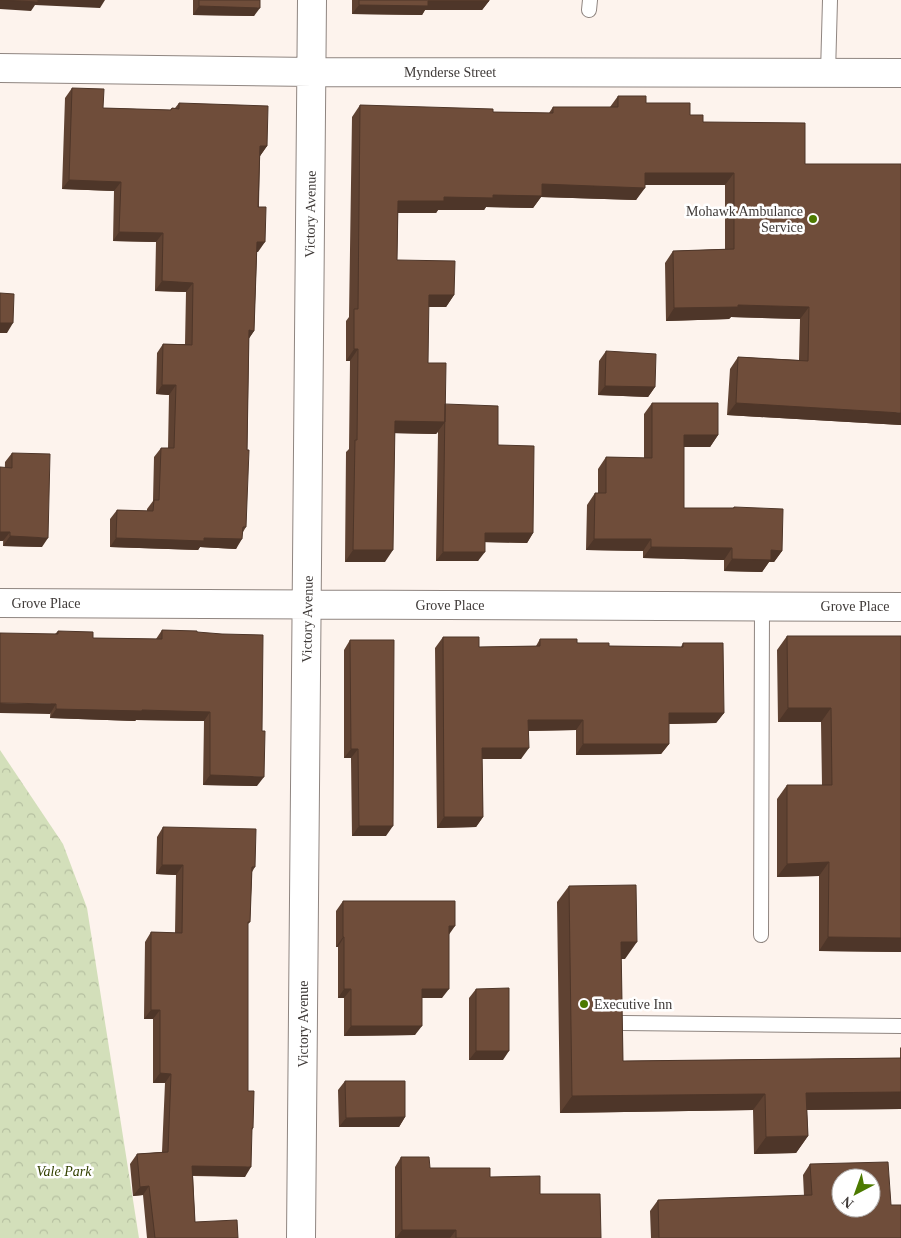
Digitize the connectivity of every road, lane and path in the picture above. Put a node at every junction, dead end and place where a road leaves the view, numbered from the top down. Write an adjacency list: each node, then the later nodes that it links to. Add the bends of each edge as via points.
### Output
1 (312, 0): 4 (street, Victory Avenue)
2 (830, 0): 5 (lane)
3 (0, 68): 4 (street, Mynderse Street)
4 (312, 72): 5 (street, Mynderse Street); 8 (street, Victory Avenue)
5 (828, 72): 6 (street, Mynderse Street)
6 (901, 72)
7 (0, 603): 8 (street, Grove Place)
8 (307, 605): 9 (street, Grove Place); 14 (street, Victory Avenue)
9 (762, 606): 10 (street, Grove Place); 11 (lane)
10 (901, 606)
11 (761, 935)
12 (622, 1023): 13 (lane)
13 (901, 1026)
14 (301, 1238)

